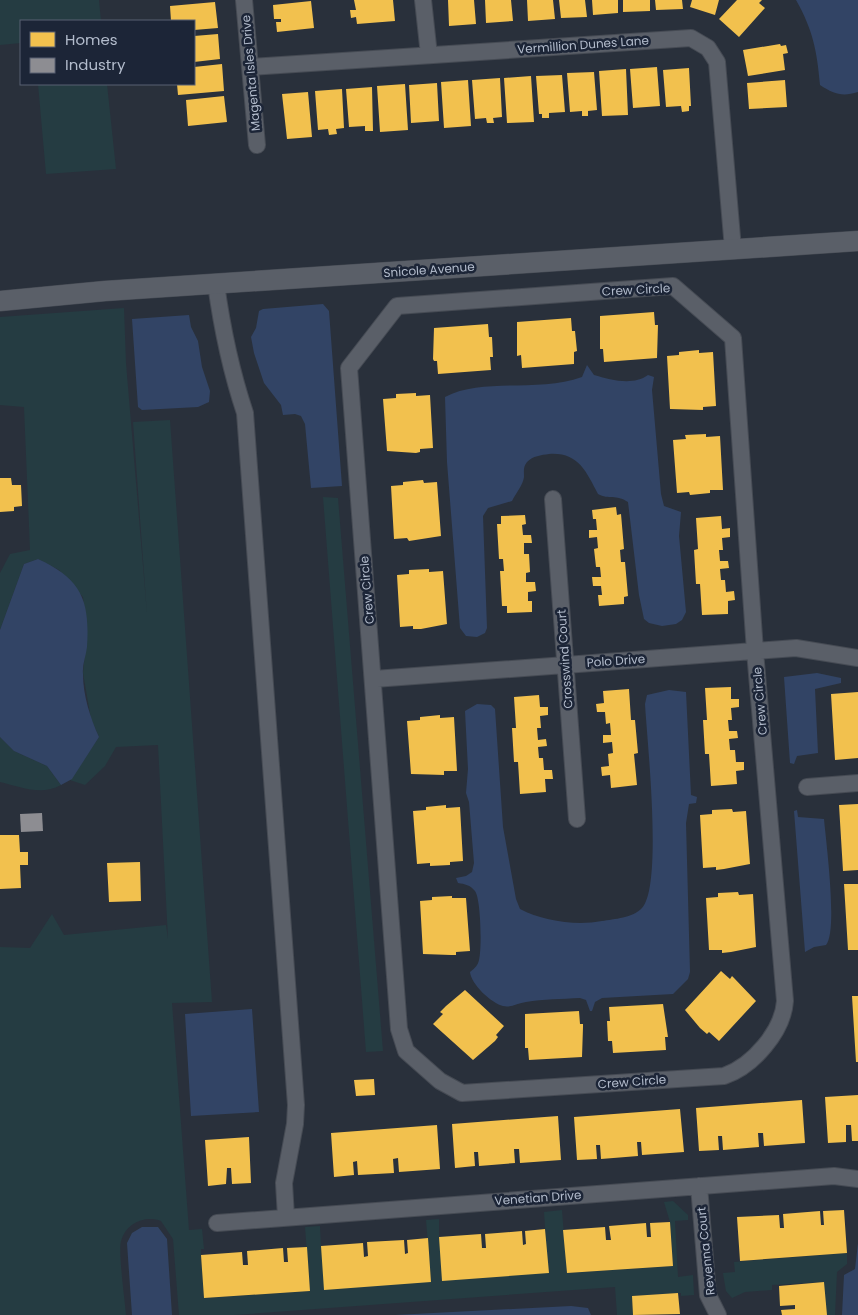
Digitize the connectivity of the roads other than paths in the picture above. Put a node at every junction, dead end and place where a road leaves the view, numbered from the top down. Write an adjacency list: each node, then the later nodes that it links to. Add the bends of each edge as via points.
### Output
1 (244, 0): 4 (street, Magenta Isles Drive)
2 (423, 0): 3 (street)
3 (429, 55): 4 (street, Vermillion Dunes Lane); 7 (street, Vermillion Dunes Lane, via 691,38 708,48 717,62)
4 (251, 67): 5 (street, Magenta Isles Drive)
5 (258, 146)
6 (858, 241): 7 (street, Snicole Avenue)
7 (733, 249): 8 (street, Snicole Avenue)
8 (216, 284): 9 (street, Snicole Avenue); 20 (street, via 221,323 245,414 296,1105 284,1183)
9 (0, 301)
10 (553, 499): 13 (street, Crosswind Court)
11 (756, 651): 12 (street, Polo Drive, via 796,648); 13 (street, Polo Drive); 14 (street, Crew Circle, via 733,338 673,286 397,306 349,368); 14 (street, Crew Circle, via 785,991 784,1012 777,1028 758,1051 734,1073 714,1077 462,1093 440,1081 406,1051 399,1029)
12 (858, 658)
13 (566, 665): 14 (street, Polo Drive); 17 (street, Crosswind Court)
14 (374, 680)
15 (858, 784): 16 (street)
16 (808, 787)
17 (577, 820)
18 (858, 1179): 19 (street, Venetian Drive, via 834,1176)
19 (699, 1186): 20 (street, Venetian Drive); 22 (street, Revenna Court, via 708,1294)
20 (286, 1218): 21 (street, Venetian Drive)
21 (217, 1223)
22 (718, 1315)

